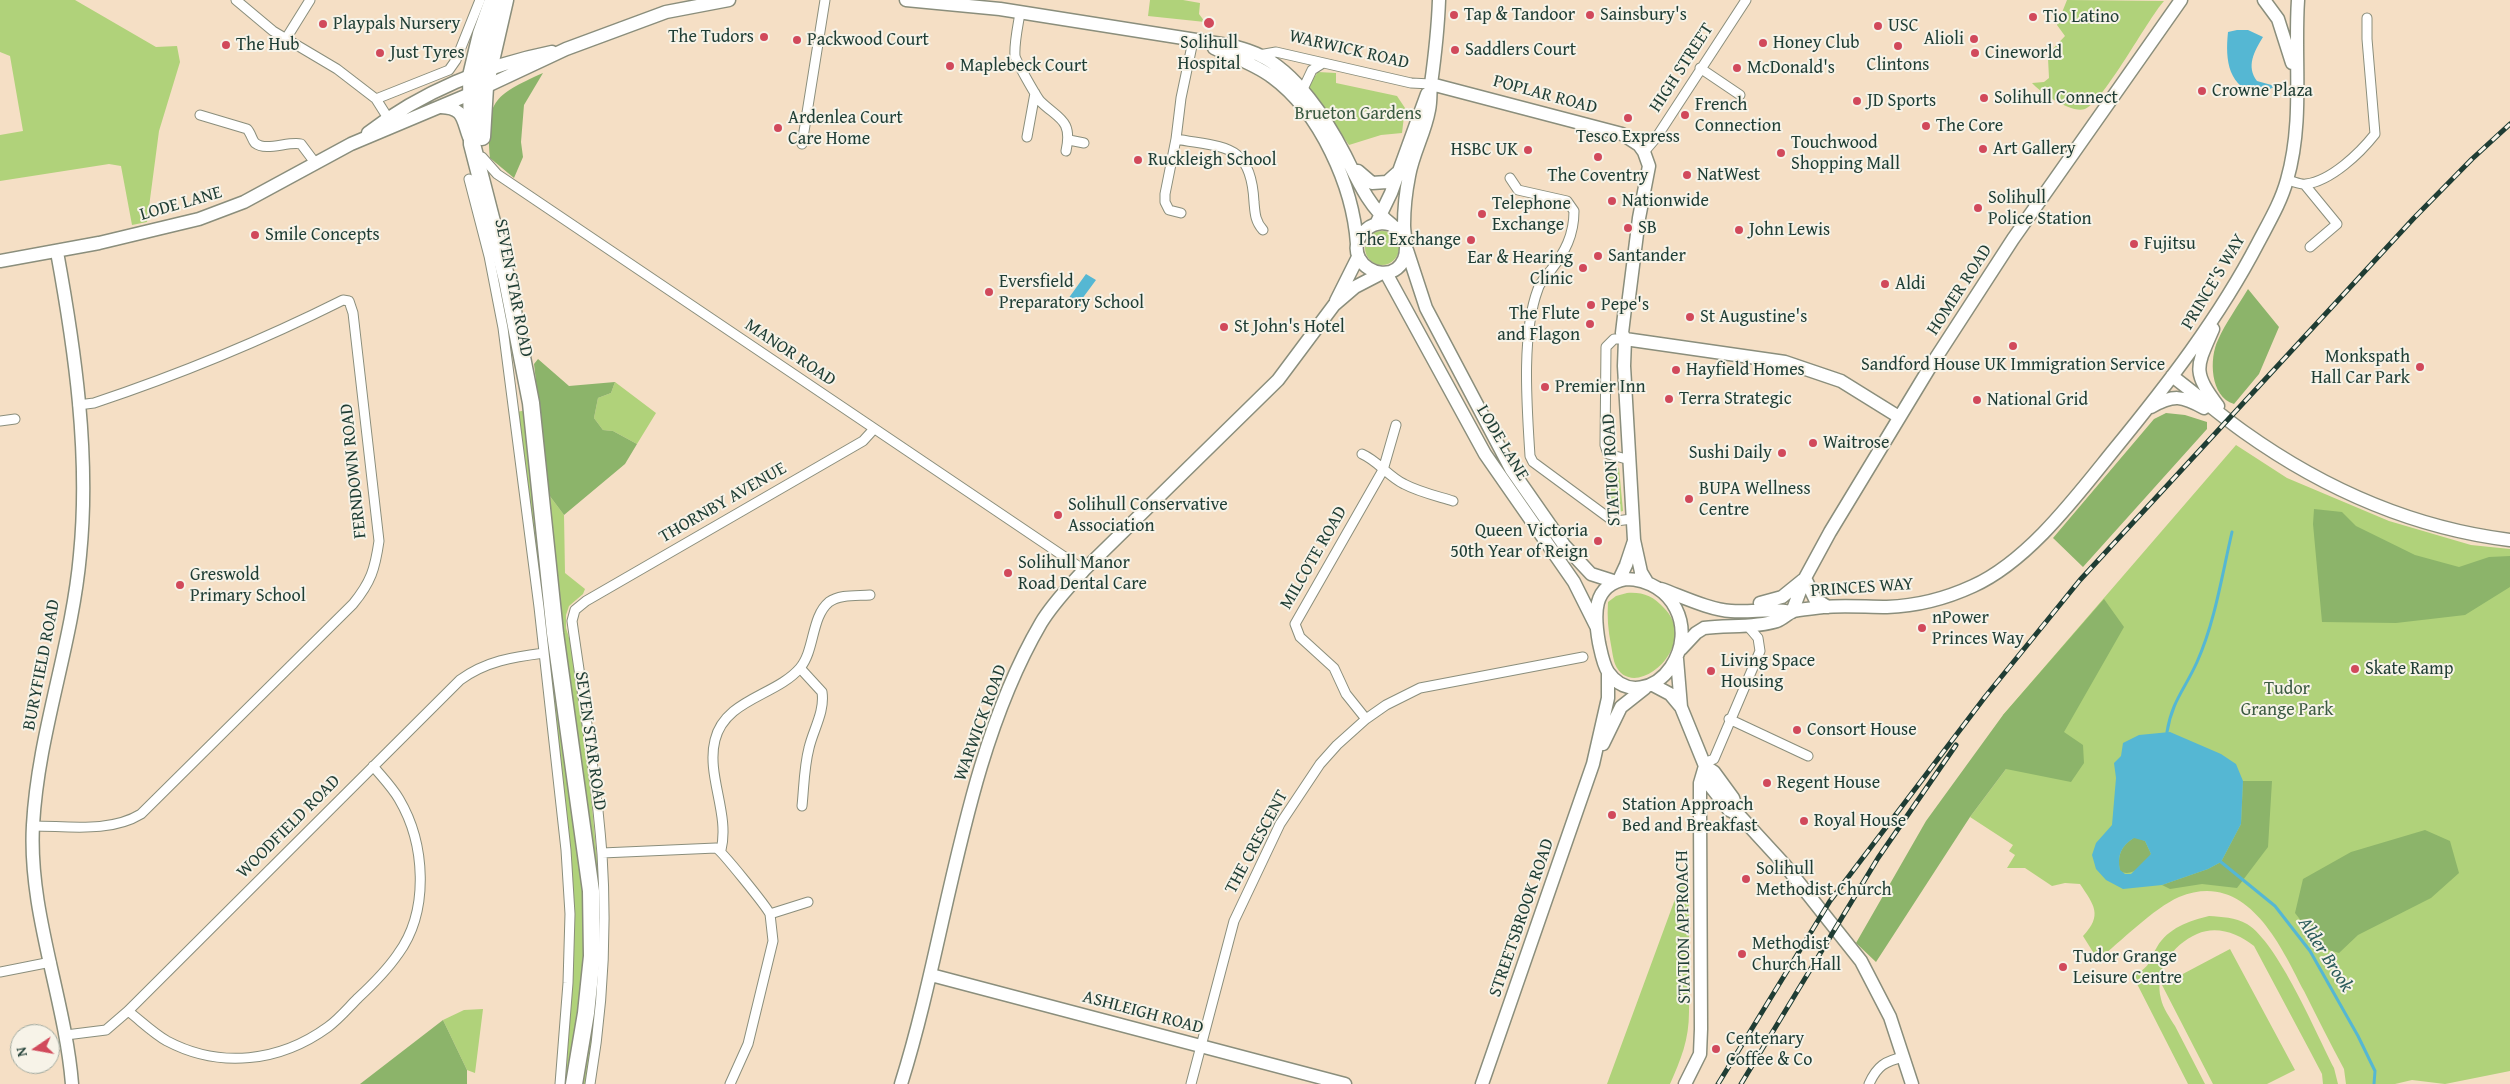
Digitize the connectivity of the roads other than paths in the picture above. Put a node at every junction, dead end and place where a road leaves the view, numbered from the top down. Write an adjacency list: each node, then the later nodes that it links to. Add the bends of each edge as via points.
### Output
1 (236, 0): 18 (street, via 273,31)
2 (310, 0): 18 (street)
3 (480, 0): 35 (street, via 450,70)
4 (493, 0): 27 (highway, SEVEN STAR ROAD)
5 (506, 0): 19 (highway, SEVEN STAR ROAD)
6 (730, 0): 15 (main road, LODE LANE)
7 (824, 0): 45 (street)
8 (906, 0): 16 (main road)
9 (1439, 0): 29 (main road, WARWICK ROAD)
10 (1746, 0): 25 (street, HIGH STREET)
11 (2190, 0): 14 (main road, HOMER ROAD)
12 (2264, 0): 28 (main road, PRINCE'S WAY, via 2278,19)
13 (2298, 0): 28 (main road, PRINCE'S WAY, via 2295,38)
14 (2177, 2): 72 (main road, HOMER ROAD, via 2013,239)
15 (685, 3): 21 (main road, LODE LANE)
16 (1020, 13): 20 (main road); 32 (street, via 1015,56)
17 (2367, 18): 54 (street, via 2375,134 2358,155 2324,178)
18 (287, 37): 35 (street)
19 (495, 41): 23 (main road, via 504,57); 26 (highway, SEVEN STAR ROAD)
20 (1197, 41): 22 (main road, via 1234,46); 40 (street, via 1181,98); 61 (main road, via 1260,70 1297,99 1321,136 1347,191)
21 (566, 49): 23 (main road, LODE LANE); 30 (main road, LODE LANE)
22 (1259, 55): 24 (street, WARWICK ROAD, via 1276,52); 31 (main road, via 1280,68)
23 (514, 61): 26 (main road, LODE LANE)
24 (1323, 63): 29 (street, WARWICK ROAD, via 1411,83); 31 (street, via 1312,70)
25 (1700, 68): 34 (street); 47 (street, HIGH STREET)
26 (488, 69): 27 (main road, LODE LANE); 30 (highway, SEVEN STAR ROAD)
27 (471, 76): 33 (highway, SEVEN STAR ROAD); 38 (main road, LODE LANE)
28 (2297, 80): 53 (main road, PRINCE'S WAY, via 2296,137)
29 (1431, 84): 47 (main road, POPLAR ROAD, via 1622,134); 50 (main road, WARWICK ROAD); 58 (main road, WARWICK ROAD, via 1429,110 1409,176 1404,226)
30 (485, 87): 33 (main road, LODE LANE); 51 (highway, SEVEN STAR ROAD)
31 (1303, 89): 48 (main road)
32 (1035, 93): 39 (street); 41 (street, via 1063,120)
33 (470, 94): 36 (main road, LODE LANE); 44 (highway, SEVEN STAR ROAD)
34 (1740, 95)
35 (376, 99): 38 (street)
36 (441, 107): 42 (main road, LODE LANE); 44 (main road, via 454,107 459,111)
37 (200, 114): 49 (street, via 247,129 254,142 263,147 292,142 301,144)
38 (388, 118): 42 (main road, LODE LANE)
39 (1027, 137)
40 (1176, 139): 55 (street, via 1164,198 1169,210); 57 (street, via 1224,148 1238,154 1253,178 1256,223)
41 (1069, 140): 43 (street); 46 (street)
42 (358, 141): 49 (main road, LODE LANE)
43 (1084, 143)
44 (472, 144): 51 (highway, SEVEN STAR ROAD)
45 (802, 144)
46 (1066, 152)
47 (1644, 152): 66 (main road, STATION ROAD, via 1648,172 1628,305 1631,313 1629,333)
48 (1348, 161): 50 (main road, via 1372,182 1386,182); 56 (main road)
49 (316, 164): 60 (main road, LODE LANE, via 244,202 199,220)
50 (1399, 171): 56 (main road, WARWICK ROAD)
51 (483, 177): 68 (highway, SEVEN STAR ROAD); 70 (street, SEVEN STAR ROAD, via 489,256); 77 (street, MANOR ROAD)
52 (1510, 178): 82 (street, via 1518,190 1567,201 1574,211 1571,237 1538,287 1531,310 1527,409 1530,456 1533,462 1609,518 1616,521)
53 (2287, 180): 54 (street); 64 (main road, PRINCE'S WAY, via 2278,204)
54 (2305, 184): 59 (street, via 2337,224)
55 (1181, 213)
56 (1378, 220): 58 (main road, via 1398,229); 61 (main road, via 1362,233)
57 (1263, 230)
58 (1407, 247): 63 (main road, via 1402,263); 88 (main road, LODE LANE, via 1426,308 1511,469 1564,545 1591,574)
59 (2310, 247)
60 (57, 252): 62 (main road, LODE LANE); 69 (main road, BURYFIELD ROAD)
61 (1357, 252): 63 (main road, via 1370,270); 65 (main road, WARWICK ROAD)
62 (0, 261)
63 (1384, 273): 65 (main road, WARWICK ROAD, via 1355,286); 96 (main road, LODE LANE, via 1485,454 1574,582)
64 (2223, 304): 67 (main road, PRINCE'S WAY); 74 (main road, via 2199,368 2201,384)
65 (1334, 305): 86 (main road, WARWICK ROAD, via 1278,380)
66 (1625, 339): 72 (main road, via 1785,362 1842,381); 79 (main road, STATION ROAD); 79 (street, via 1614,339 1606,347 1605,446 1608,454)
67 (2172, 376): 71 (main road, PRINCE'S WAY); 74 (main road)
68 (531, 403): 70 (street); 125 (highway, SEVEN STAR ROAD, via 555,634 592,912 592,956)
69 (78, 405): 111 (main road, BURYFIELD ROAD, via 82,478 80,555 61,670 39,767); 111 (street, FERNDOWN ROAD, via 94,403 192,369 343,300 349,301 379,540 376,566 368,586 353,604 141,814 126,823 112,825)
70 (514, 406): 97 (street, SEVEN STAR ROAD)
71 (2147, 409): 74 (main road, via 2165,399 2181,398); 85 (main road, PRINCE'S WAY, via 2095,474)
72 (1899, 417): 87 (main road, HOMER ROAD)
73 (15, 419): 75 (street)
74 (2229, 420): 84 (main road, via 2296,465 2364,501 2452,531)
75 (0, 421)
76 (1396, 425): 80 (street, MILCOTE ROAD)
77 (873, 430): 86 (street, MANOR ROAD); 91 (street, THORNBY AVENUE, via 863,441)
78 (1362, 454): 80 (street, via 1375,460)
79 (1630, 460): 82 (main road, STATION ROAD)
80 (1383, 470): 81 (street, via 1404,484); 104 (street, MILCOTE ROAD, via 1295,624 1300,637 1334,668 1346,694)
81 (1453, 501)
82 (1632, 519): 83 (main road, STATION ROAD)
83 (1634, 540): 88 (main road, STATION ROAD, via 1626,565); 89 (main road, STATION ROAD, via 1641,572)
84 (2510, 540)
85 (2014, 559): 93 (main road, PRINCES WAY, via 1974,586 1937,599 1890,607)
86 (1084, 570): 118 (main road, WARWICK ROAD, via 1042,623 1003,704 972,802)
87 (1805, 578): 92 (main road, via 1791,592 1767,602); 93 (main road, via 1815,599); 94 (main road, HOMER ROAD)
88 (1616, 581): 89 (main road, via 1636,579); 96 (main road, via 1599,597)
89 (1652, 585): 92 (main road, PRINCES WAY); 98 (main road, via 1678,614 1683,626)
90 (870, 595): 100 (street, via 830,601)
91 (586, 601): 113 (street, SEVEN STAR ROAD, via 575,610 572,622)
92 (1702, 602): 94 (main road, PRINCES WAY, via 1728,611 1756,612 1775,608)
93 (1828, 607): 94 (main road, PRINCES WAY)
94 (1792, 612): 95 (main road, PRINCES WAY, via 1778,620)
95 (1747, 625): 98 (main road, PRINCES WAY, via 1704,628); 105 (street, via 1758,638 1760,651)
96 (1596, 626): 101 (main road)
97 (544, 653): 109 (street, WOODFIELD ROAD, via 512,657 473,670); 124 (street, SEVEN STAR ROAD, via 570,914)
98 (1679, 654): 102 (main road, via 1667,673); 103 (main road)
99 (1583, 658): 104 (street, THE CRESCENT, via 1437,683 1408,693)
100 (800, 668): 110 (street, via 822,692 823,698 808,750); 112 (street, via 732,712 718,729 713,751 722,828)
101 (1608, 672): 102 (main road, via 1626,686); 107 (main road, STREETSBROOK ROAD, via 1608,698)
102 (1650, 686): 103 (main road, via 1670,694); 107 (main road, STREETSBROOK ROAD, via 1621,707)
103 (1682, 707): 108 (main road)
104 (1366, 719): 121 (street, THE CRESCENT, via 1320,764 1280,824 1261,861 1234,921)
105 (1729, 719): 106 (street); 108 (street, via 1714,759)
106 (1808, 756)
107 (1593, 764): 131 (main road, STREETSBROOK ROAD)
108 (1704, 765): 122 (main road, via 1708,784 1729,810 1739,815 1784,864 1854,950 1890,1017); 132 (main road, STATION APPROACH, via 1700,783 1700,1054)
109 (373, 766): 119 (street, WOODFIELD ROAD); 119 (street, via 391,788 408,818 418,849 418,904 399,953 330,1026 274,1055 224,1057 179,1047)
110 (802, 806)
111 (33, 826): 116 (main road, BURYFIELD ROAD, via 37,889)
112 (721, 850): 113 (street, via 711,847); 115 (street)
113 (602, 853): 126 (street, SEVEN STAR ROAD, via 603,972)
114 (808, 902): 115 (street)
115 (770, 914): 127 (street, via 773,941 748,1044)
116 (51, 962): 117 (street); 120 (main road, BURYFIELD ROAD)
117 (0, 972)
118 (932, 975): 121 (main road, ASHLEIGH ROAD); 128 (main road, WARWICK ROAD)
119 (128, 1011): 120 (street, WOODFIELD ROAD, via 106,1030)
120 (66, 1036): 123 (main road, BURYFIELD ROAD)
121 (1203, 1047): 129 (street, THE CRESCENT); 130 (main road, ASHLEIGH ROAD)
122 (1904, 1056): 133 (street, via 1878,1067); 134 (main road)
123 (72, 1084)
124 (560, 1084)
125 (574, 1084)
126 (590, 1084)
127 (730, 1084)
128 (901, 1084)
129 (1191, 1084)
130 (1345, 1084)
131 (1482, 1084)
132 (1685, 1084)
133 (1869, 1084)
134 (1912, 1084)

